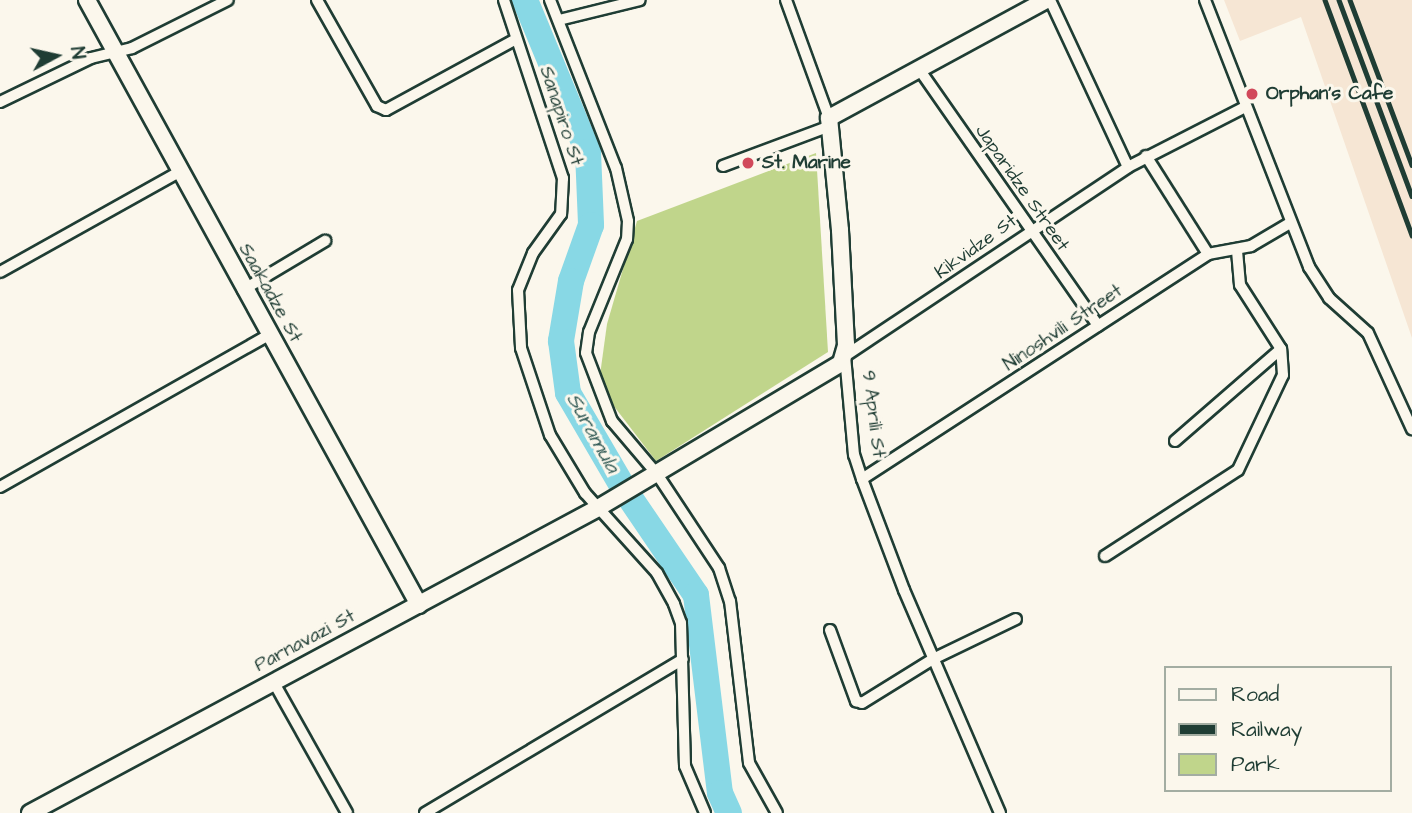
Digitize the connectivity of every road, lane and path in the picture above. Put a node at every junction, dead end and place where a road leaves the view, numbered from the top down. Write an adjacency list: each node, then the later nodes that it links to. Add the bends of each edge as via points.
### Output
1 (87, 0): 12 (street, Saakadze St)
2 (228, 0): 12 (street)
3 (317, 0): 11 (street, via 377,106 386,110)
4 (504, 0): 11 (street, Sanapiro St)
5 (550, 0): 10 (street)
6 (640, 0): 10 (street)
7 (786, 0): 16 (street, 9 Aprili St)
8 (1048, 0): 13 (street); 19 (street)
9 (1205, 0): 15 (street)
10 (559, 20): 34 (street, via 616,168 628,222 627,239 589,332 586,353 612,421)
11 (516, 39): 37 (street, Sanapiro St, via 563,178 561,214 533,253 519,290 521,348 551,435)
12 (114, 53): 14 (street, via 91,58); 20 (street, Saakadze St)
13 (919, 69): 16 (street); 22 (street, Japaridze Street)
14 (0, 102)
15 (1245, 107): 17 (street, Kikvidze St); 21 (street)
16 (829, 122): 18 (street); 31 (street, 9 Aprili St)
17 (1146, 156): 19 (street, Kikvidze St); 25 (street)
18 (723, 166)
19 (1128, 167): 22 (street, Kikvidze St)
20 (179, 172): 26 (street); 27 (street, Saakadze St)
21 (1290, 223): 24 (street, Ninoshvili Street); 32 (street, via 1317,284 1368,333)
22 (1030, 229): 28 (street, Japaridze Street); 31 (street, Kikvidze St)
23 (325, 241): 27 (street)
24 (1237, 251): 25 (street, Ninoshvili Street); 30 (street, via 1240,285)
25 (1208, 254): 28 (street, Ninoshvili Street)
26 (0, 272)
27 (243, 290): 29 (street, Saakadze St)
28 (1098, 326): 35 (street, Ninoshvili Street)
29 (269, 335): 36 (street); 39 (street, Saakadze St)
30 (1281, 349): 33 (street); 38 (street, via 1283,375 1238,470)
31 (845, 356): 34 (street, via 821,377); 35 (street, 9 Aprili St, via 855,455)
32 (1412, 429)
33 (1175, 441)
34 (651, 478): 37 (street, Parnavazi St); 49 (street, via 719,568 730,601 749,762)
35 (862, 479): 43 (street, 9 Aprili St)
36 (0, 487)
37 (599, 507): 39 (street, Parnavazi St); 42 (street, Sanapiro St, via 667,589 681,623)
38 (1105, 556)
39 (419, 605): 44 (street, Parnavazi St)
40 (1016, 619): 43 (street)
41 (830, 630): 43 (street, via 856,701 866,702)
42 (683, 659): 47 (street); 48 (street, Sanapiro St, via 685,766)
43 (933, 659): 50 (street, 9 Aprili St)
44 (273, 681): 45 (street, Parnavazi St); 46 (street)
45 (30, 813)
46 (347, 813)
47 (425, 813)
48 (705, 813)
49 (777, 813)
50 (1000, 813)

